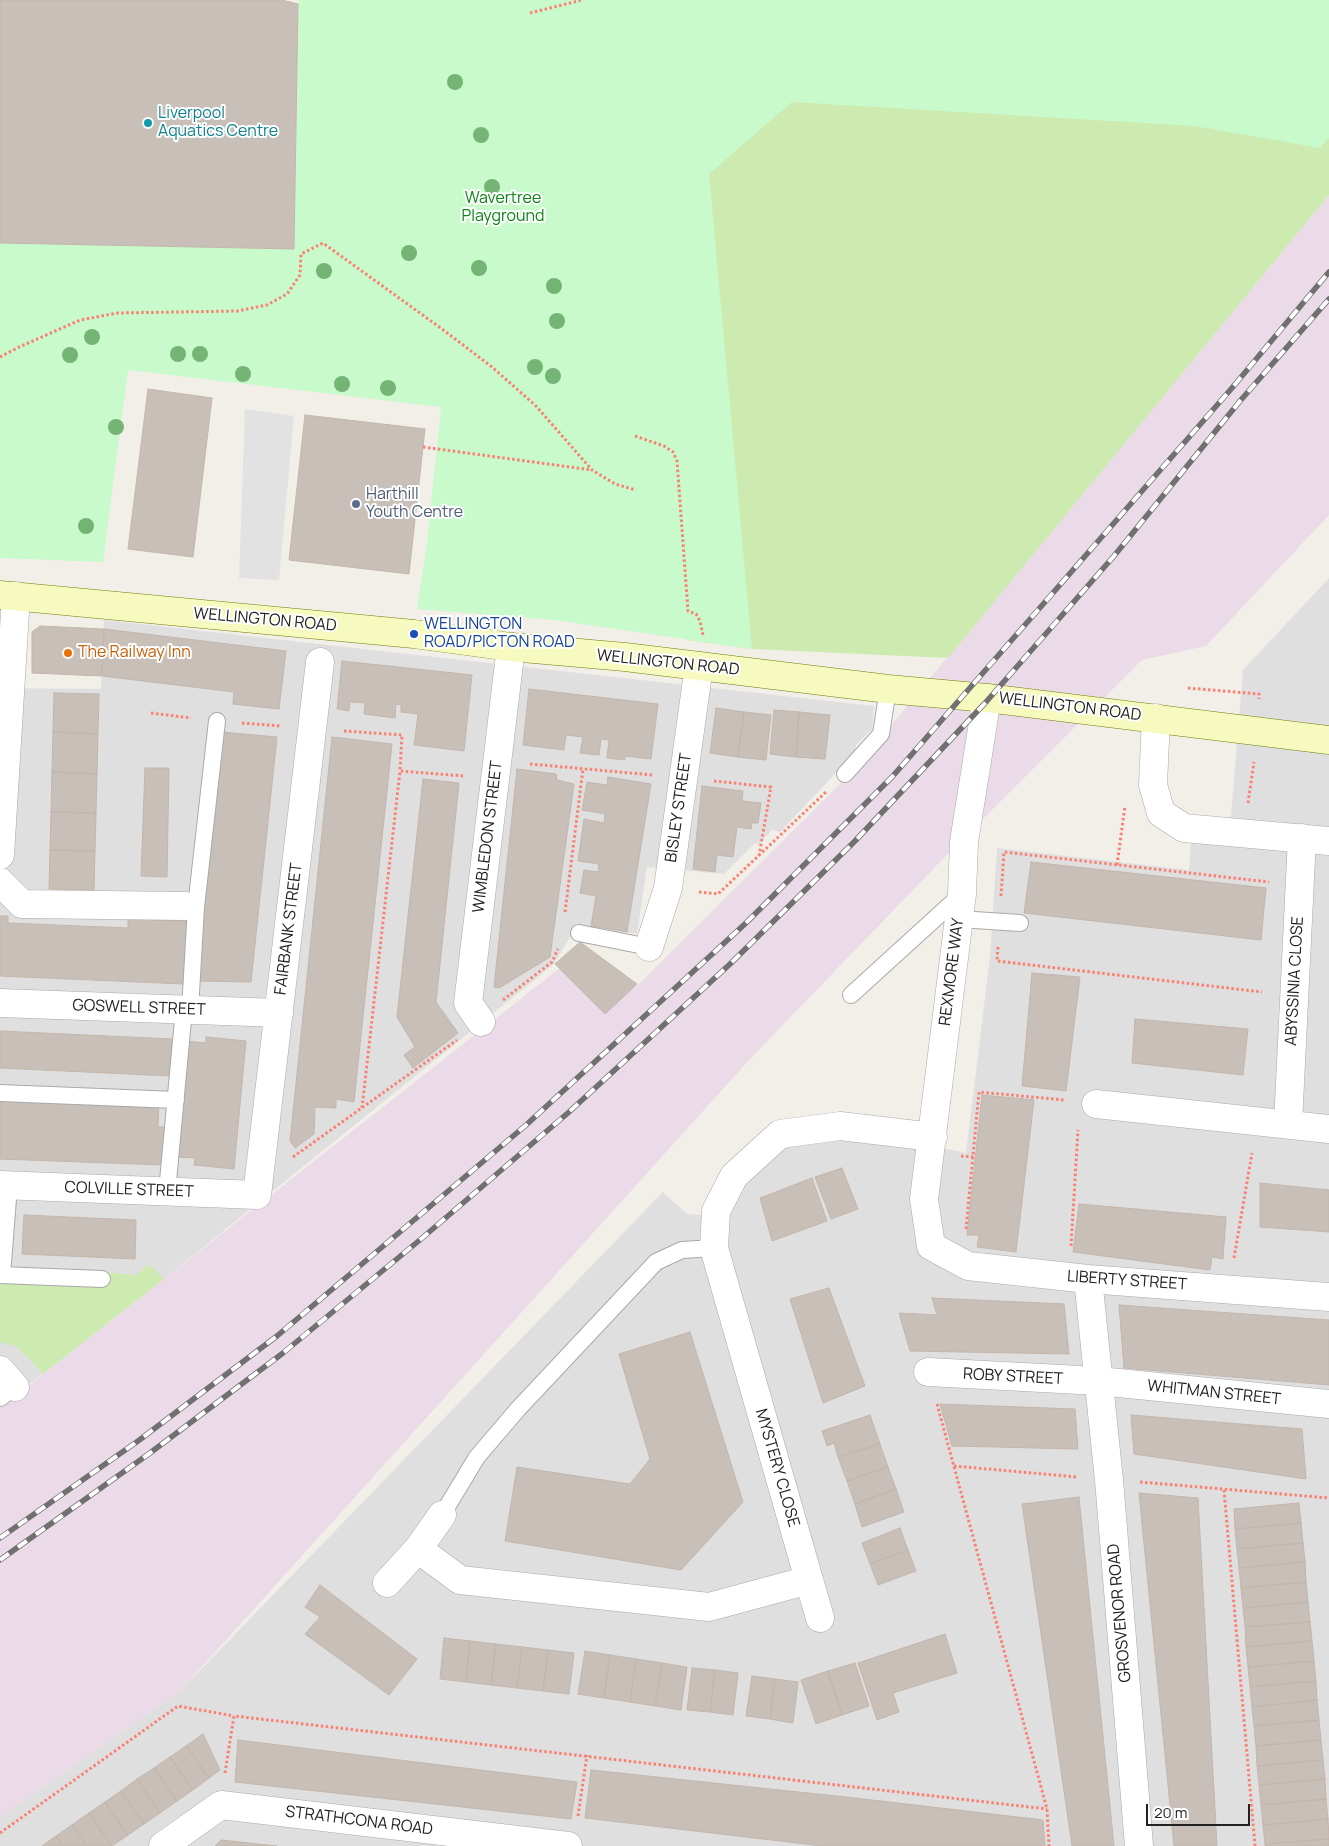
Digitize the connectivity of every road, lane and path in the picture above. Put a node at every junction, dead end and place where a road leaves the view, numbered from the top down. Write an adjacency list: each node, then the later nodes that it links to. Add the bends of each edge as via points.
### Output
1 (582, 0): 2 (path)
2 (530, 13)
3 (0, 357): 6 (path, via 80,320 118,313 237,311 267,305 287,294 300,275 301,254 323,243 492,367 536,406)
4 (635, 436): 10 (path, via 664,446 678,460 688,611 696,614 700,621)
5 (423, 447): 6 (path)
6 (592, 470): 7 (path, via 614,484)
7 (636, 490)
8 (8, 596): 9 (main road, WELLINGTON ROAD, via 414,634); 28 (street)
9 (510, 648): 10 (main road, WELLINGTON ROAD, via 625,657); 21 (street, WIMBLEDON STREET)
10 (701, 654): 13 (main road, WELLINGTON ROAD); 24 (street, BISLEY STREET)
11 (320, 662): 17 (street, FAIRBANK STREET)
12 (1180, 687): 18 (path, via 1259,694)
13 (888, 689): 14 (main road, WELLINGTON ROAD); 23 (lane, via 880,734)
14 (987, 698): 15 (main road, WELLINGTON ROAD); 34 (street, REXMORE WAY, via 964,842)
15 (1156, 718): 18 (main road, WELLINGTON ROAD); 25 (street, WELLINGTON ROAD, via 1153,785 1161,814 1184,828)
16 (217, 721): 33 (lane)
17 (312, 728): 22 (path, via 402,735); 43 (street, FAIRBANK STREET)
18 (1259, 732): 19 (main road, WELLINGTON ROAD); 25 (path)
19 (1329, 740)
20 (583, 769): 21 (path); 24 (path); 37 (path, via 565,912)
21 (496, 770): 22 (path); 44 (street, WIMBLEDON STREET, via 468,1003)
22 (400, 771): 47 (path)
23 (845, 774): 29 (path)
24 (683, 778): 29 (path, via 771,788); 32 (street, BISLEY STREET)
25 (1243, 833): 26 (street, WELLINGTON ROAD)
26 (1302, 838): 27 (street, WELLINGTON ROAD); 31 (street, ABYSSINIA CLOSE)
27 (1329, 841)
28 (0, 855)
29 (759, 856): 32 (path, via 718,894)
30 (0, 882): 33 (street, via 22,904)
31 (1300, 884): 35 (path, via 1004,852); 40 (street, ABYSSINIA CLOSE)
32 (668, 888): 38 (street, BISLEY STREET)
33 (191, 906): 42 (lane)
34 (960, 906): 35 (lane); 39 (lane); 51 (street, REXMORE WAY)
35 (1000, 921): 36 (lane); 40 (path, via 997,961)
36 (1020, 923)
37 (573, 932): 38 (lane); 44 (path, via 552,962 505,998)
38 (649, 948)
39 (851, 995)
40 (1294, 996): 49 (street, ABYSSINIA CLOSE)
41 (0, 1002): 42 (street, GOSWELL STREET)
42 (187, 1010): 43 (street, GOSWELL STREET); 46 (lane)
43 (279, 1013): 54 (street, FAIRBANK STREET)
44 (481, 1022): 47 (path)
45 (0, 1093): 46 (lane)
46 (176, 1100): 55 (lane)
47 (362, 1108): 54 (path)
48 (1082, 1109): 49 (street); 58 (path, via 979,1092); 60 (path)
49 (1288, 1124): 50 (street)
50 (1329, 1130)
51 (933, 1137): 56 (street, REXMORE WAY, via 924,1199); 57 (street, MYSTERY CLOSE, via 840,1126 780,1134 734,1176 716,1211)
52 (1253, 1151): 62 (path)
53 (4, 1186): 55 (street, COLVILLE STREET); 59 (lane)
54 (258, 1188): 55 (street, COLVILLE STREET)
55 (167, 1192)
56 (931, 1246): 58 (street, LIBERTY STREET)
57 (714, 1248): 68 (lane, via 682,1250 656,1262 477,1457); 70 (street, MYSTERY CLOSE)
58 (962, 1263): 60 (street, LIBERTY STREET)
59 (1, 1275): 61 (lane)
60 (1078, 1278): 62 (street, LIBERTY STREET); 65 (street, GROSVENOR ROAD)
61 (102, 1279)
62 (1229, 1288): 63 (street, LIBERTY STREET)
63 (1329, 1297)
64 (928, 1372): 65 (street, ROBY STREET); 76 (path)
65 (1099, 1381): 66 (street, WHITMAN STREET); 83 (street, GROSVENOR ROAD)
66 (1329, 1409)
67 (1224, 1490): 84 (path)
68 (442, 1515): 69 (street)
69 (418, 1549): 70 (street, via 460,1580 708,1607); 71 (street)
70 (809, 1580): 72 (street, MYSTERY CLOSE)
71 (387, 1583)
72 (820, 1618)
73 (234, 1716): 74 (path); 75 (path); 78 (path, via 178,1706)
74 (587, 1755): 76 (path); 77 (path)
75 (221, 1805): 79 (street, STRATHCONA ROAD); 80 (street)
76 (1047, 1810): 82 (path)
77 (578, 1819)
78 (0, 1833)
79 (511, 1843): 81 (street, STRATHCONA ROAD)
80 (163, 1846)
81 (568, 1846)
82 (1050, 1846)
83 (1139, 1846)
84 (1254, 1846)

